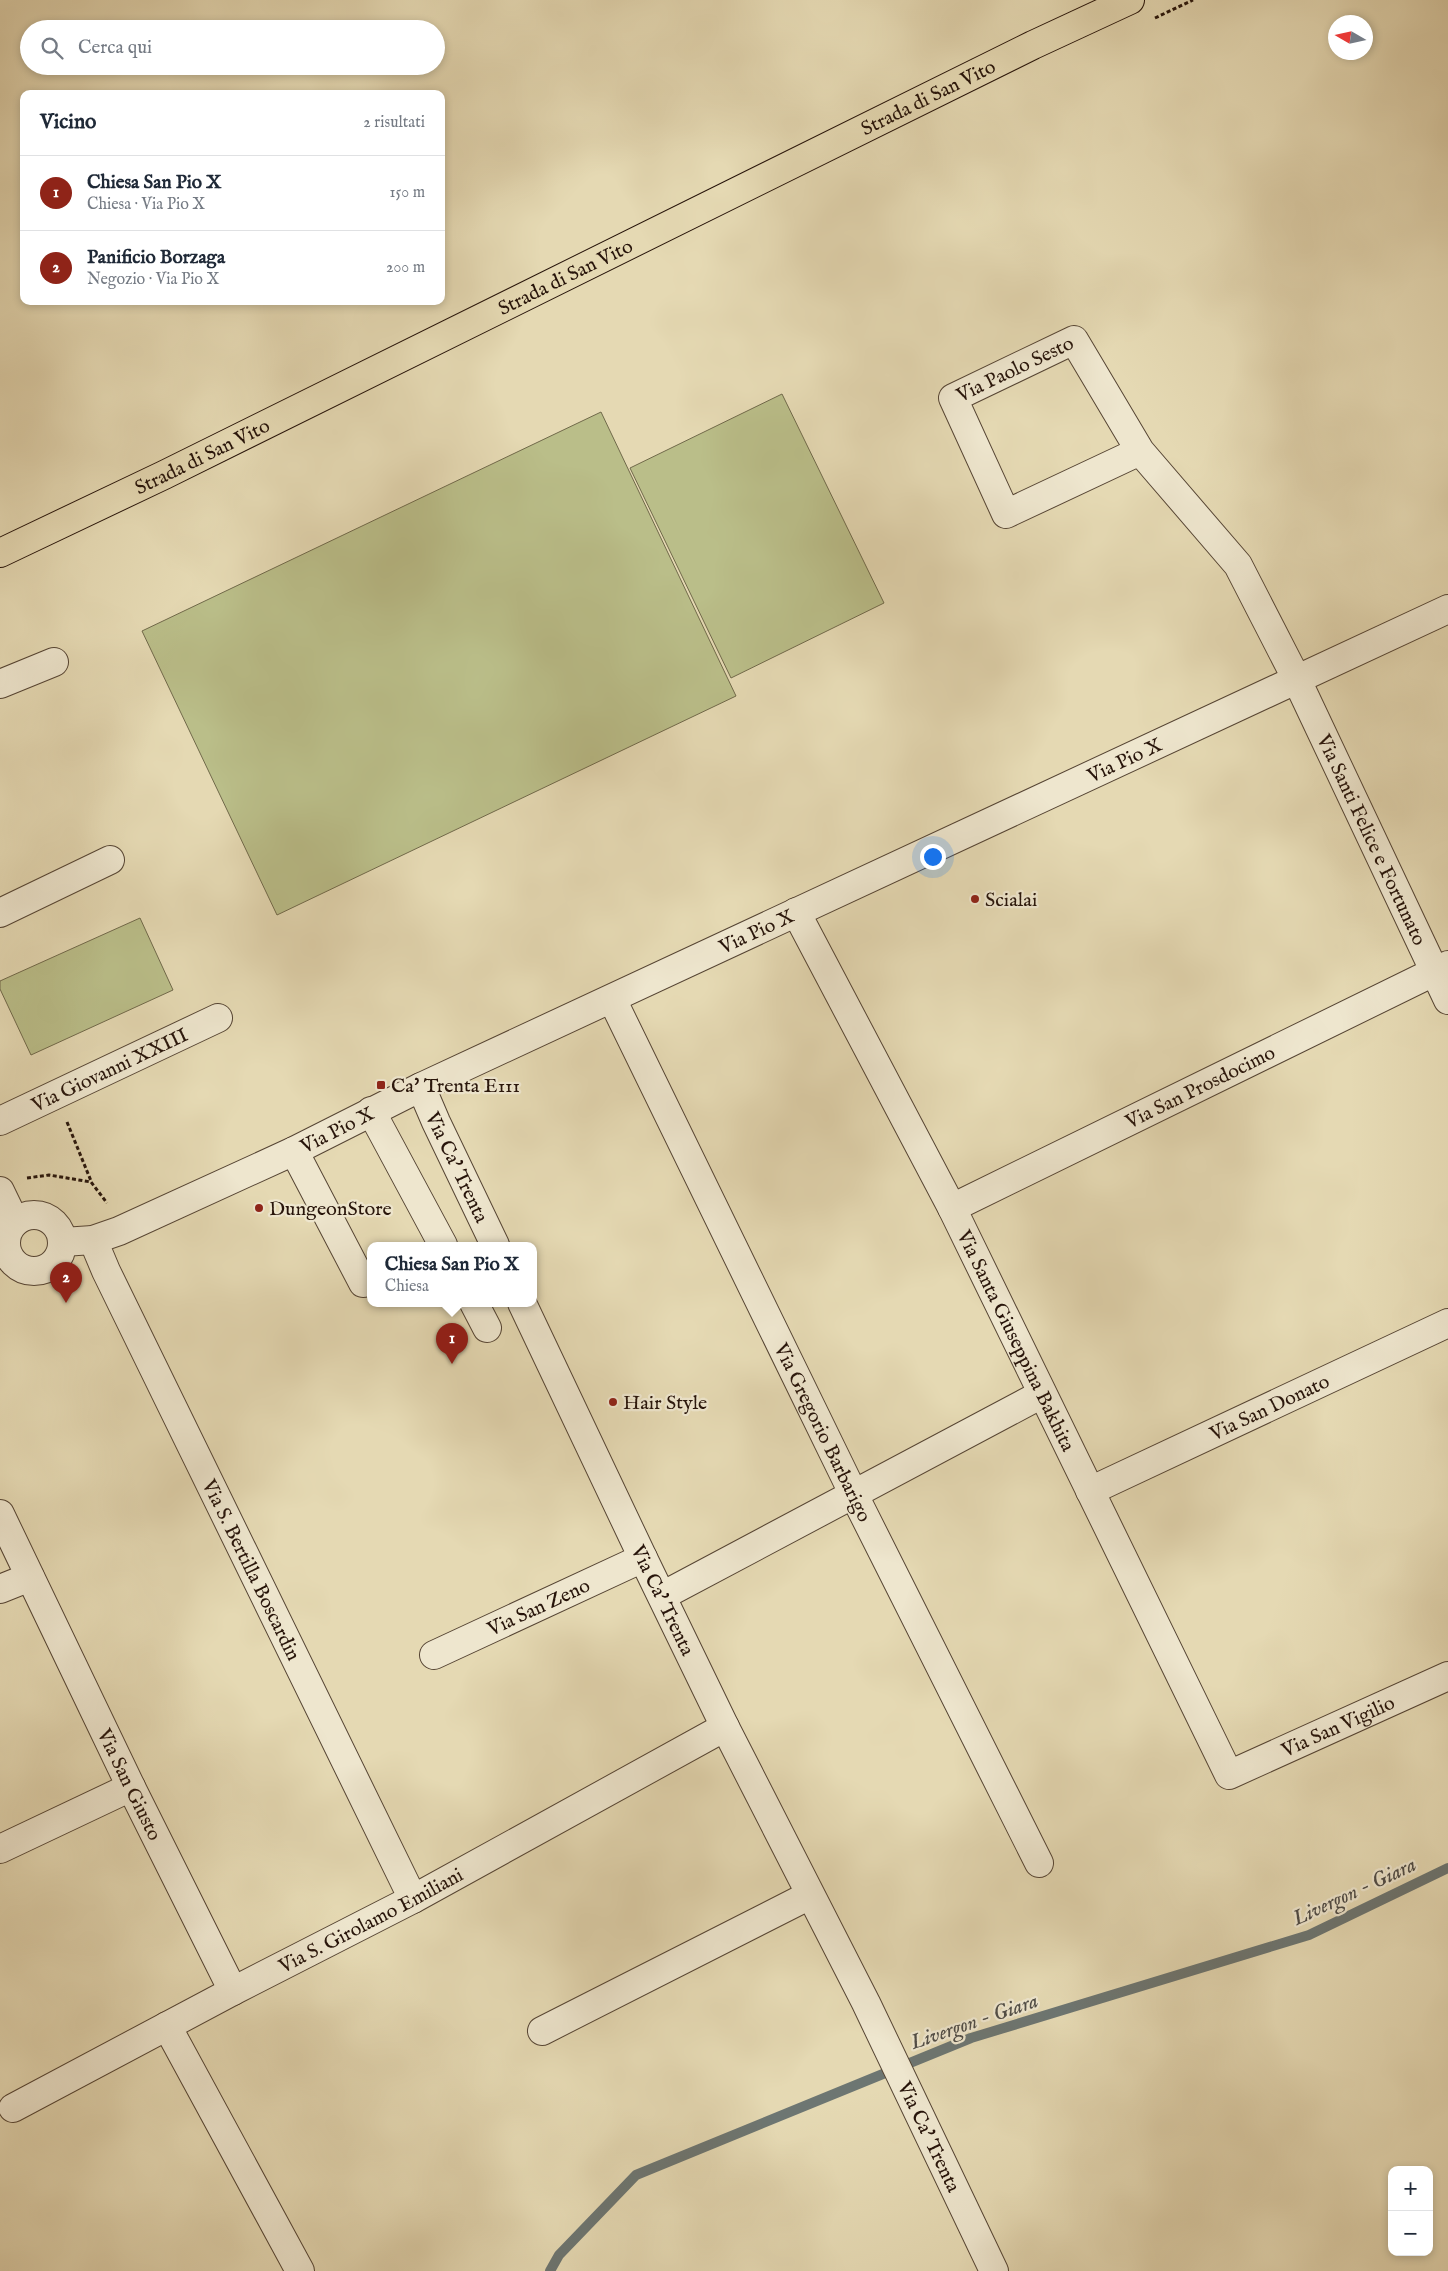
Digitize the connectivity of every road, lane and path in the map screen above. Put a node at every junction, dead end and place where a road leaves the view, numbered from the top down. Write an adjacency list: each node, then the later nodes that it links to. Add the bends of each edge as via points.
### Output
1 (1130, 0): 3 (main road, Strada di San Vito, via 164,475)
2 (1140, 451): 2 (street, Via Paolo Sesto, via 1074,340 953,398 1006,514); 6 (street, Via Paolo Sesto, via 1238,565)
3 (0, 552)
4 (1448, 609): 6 (street, Via Pio X)
5 (54, 662): 7 (street)
6 (1296, 678): 9 (street, Via Pio X); 11 (street, Via Santi Felice e Fortunato)
7 (0, 684)
8 (110, 860): 10 (street)
9 (796, 912): 12 (street, Via Pio X); 22 (street, Via Santa Giuseppina Bakhita)
10 (0, 913)
11 (1441, 968): 13 (street, Via Santi Felice e Fortunato); 22 (street, Via San Prosdocimo)
12 (612, 999): 15 (street, Via Pio X); 37 (street, Via Gregorio Barbarigo)
13 (1448, 1000)
14 (218, 1018): 16 (street, Via Giovanni XXIII)
15 (421, 1087): 17 (street, Via Pio X); 28 (street, Via Ca' Trenta)
16 (55, 1095): 18 (street, Via Giovanni XXIII); 20 (path)
17 (371, 1111): 19 (street, Via Pio X); 27 (street)
18 (0, 1121)
19 (294, 1151): 24 (street, Via Pio X); 30 (street, via 364,1283)
20 (91, 1182): 21 (path, via 49,1175 22,1179); 24 (path, via 107,1203)
21 (0, 1192): 23 (street)
22 (952, 1208): 35 (street, Via Santa Giuseppina Bakhita)
23 (15, 1222): 26 (street, via 22,1217 41,1215 56,1225); 29 (street, via 6,1243)
24 (119, 1231): 25 (street, Via Pio X)
25 (93, 1240): 26 (street, Via Pio X); 51 (street, Via S. Bertilla Boscardin)
26 (63, 1242): 29 (street, via 58,1258 46,1269)
27 (439, 1242)
28 (494, 1242)
29 (7, 1270)
30 (367, 1282)
31 (476, 1307): 34 (street)
32 (524, 1307): 39 (street, Via Ca' Trenta)
33 (1448, 1323): 36 (street, Via San Donato)
34 (487, 1328)
35 (1042, 1394): 36 (street, Via Santa Giuseppina Bakhita); 37 (street)
36 (1090, 1491): 46 (street, Via Santa Giuseppina Bakhita)
37 (854, 1495): 42 (street); 49 (street, Via Gregorio Barbarigo)
38 (0, 1514): 40 (street, Via San Giusto)
39 (643, 1558): 42 (street, Via Ca' Trenta); 43 (street, Via San Zeno)
40 (30, 1577): 41 (street); 47 (street, Via San Giusto)
41 (0, 1589)
42 (662, 1596): 45 (street, Via Ca' Trenta)
43 (434, 1655)
44 (1448, 1676): 46 (street, Via San Vigilio)
45 (725, 1726): 50 (street, Via Ca' Trenta); 51 (street, Via S. Girolamo Emiliani)
46 (1228, 1776)
47 (131, 1787): 48 (street); 52 (street, Via San Giusto)
48 (0, 1849)
49 (1039, 1863)
50 (810, 1895): 54 (street); 57 (street, Via Ca' Trenta, via 866,2003)
51 (413, 1899): 52 (street, Via S. Girolamo Emiliani)
52 (233, 1991): 53 (street, Via S. Girolamo Emiliani)
53 (167, 2026): 55 (street, Via S. Girolamo Emiliani); 56 (street)
54 (542, 2031)
55 (13, 2108)
56 (300, 2271)
57 (994, 2271)

